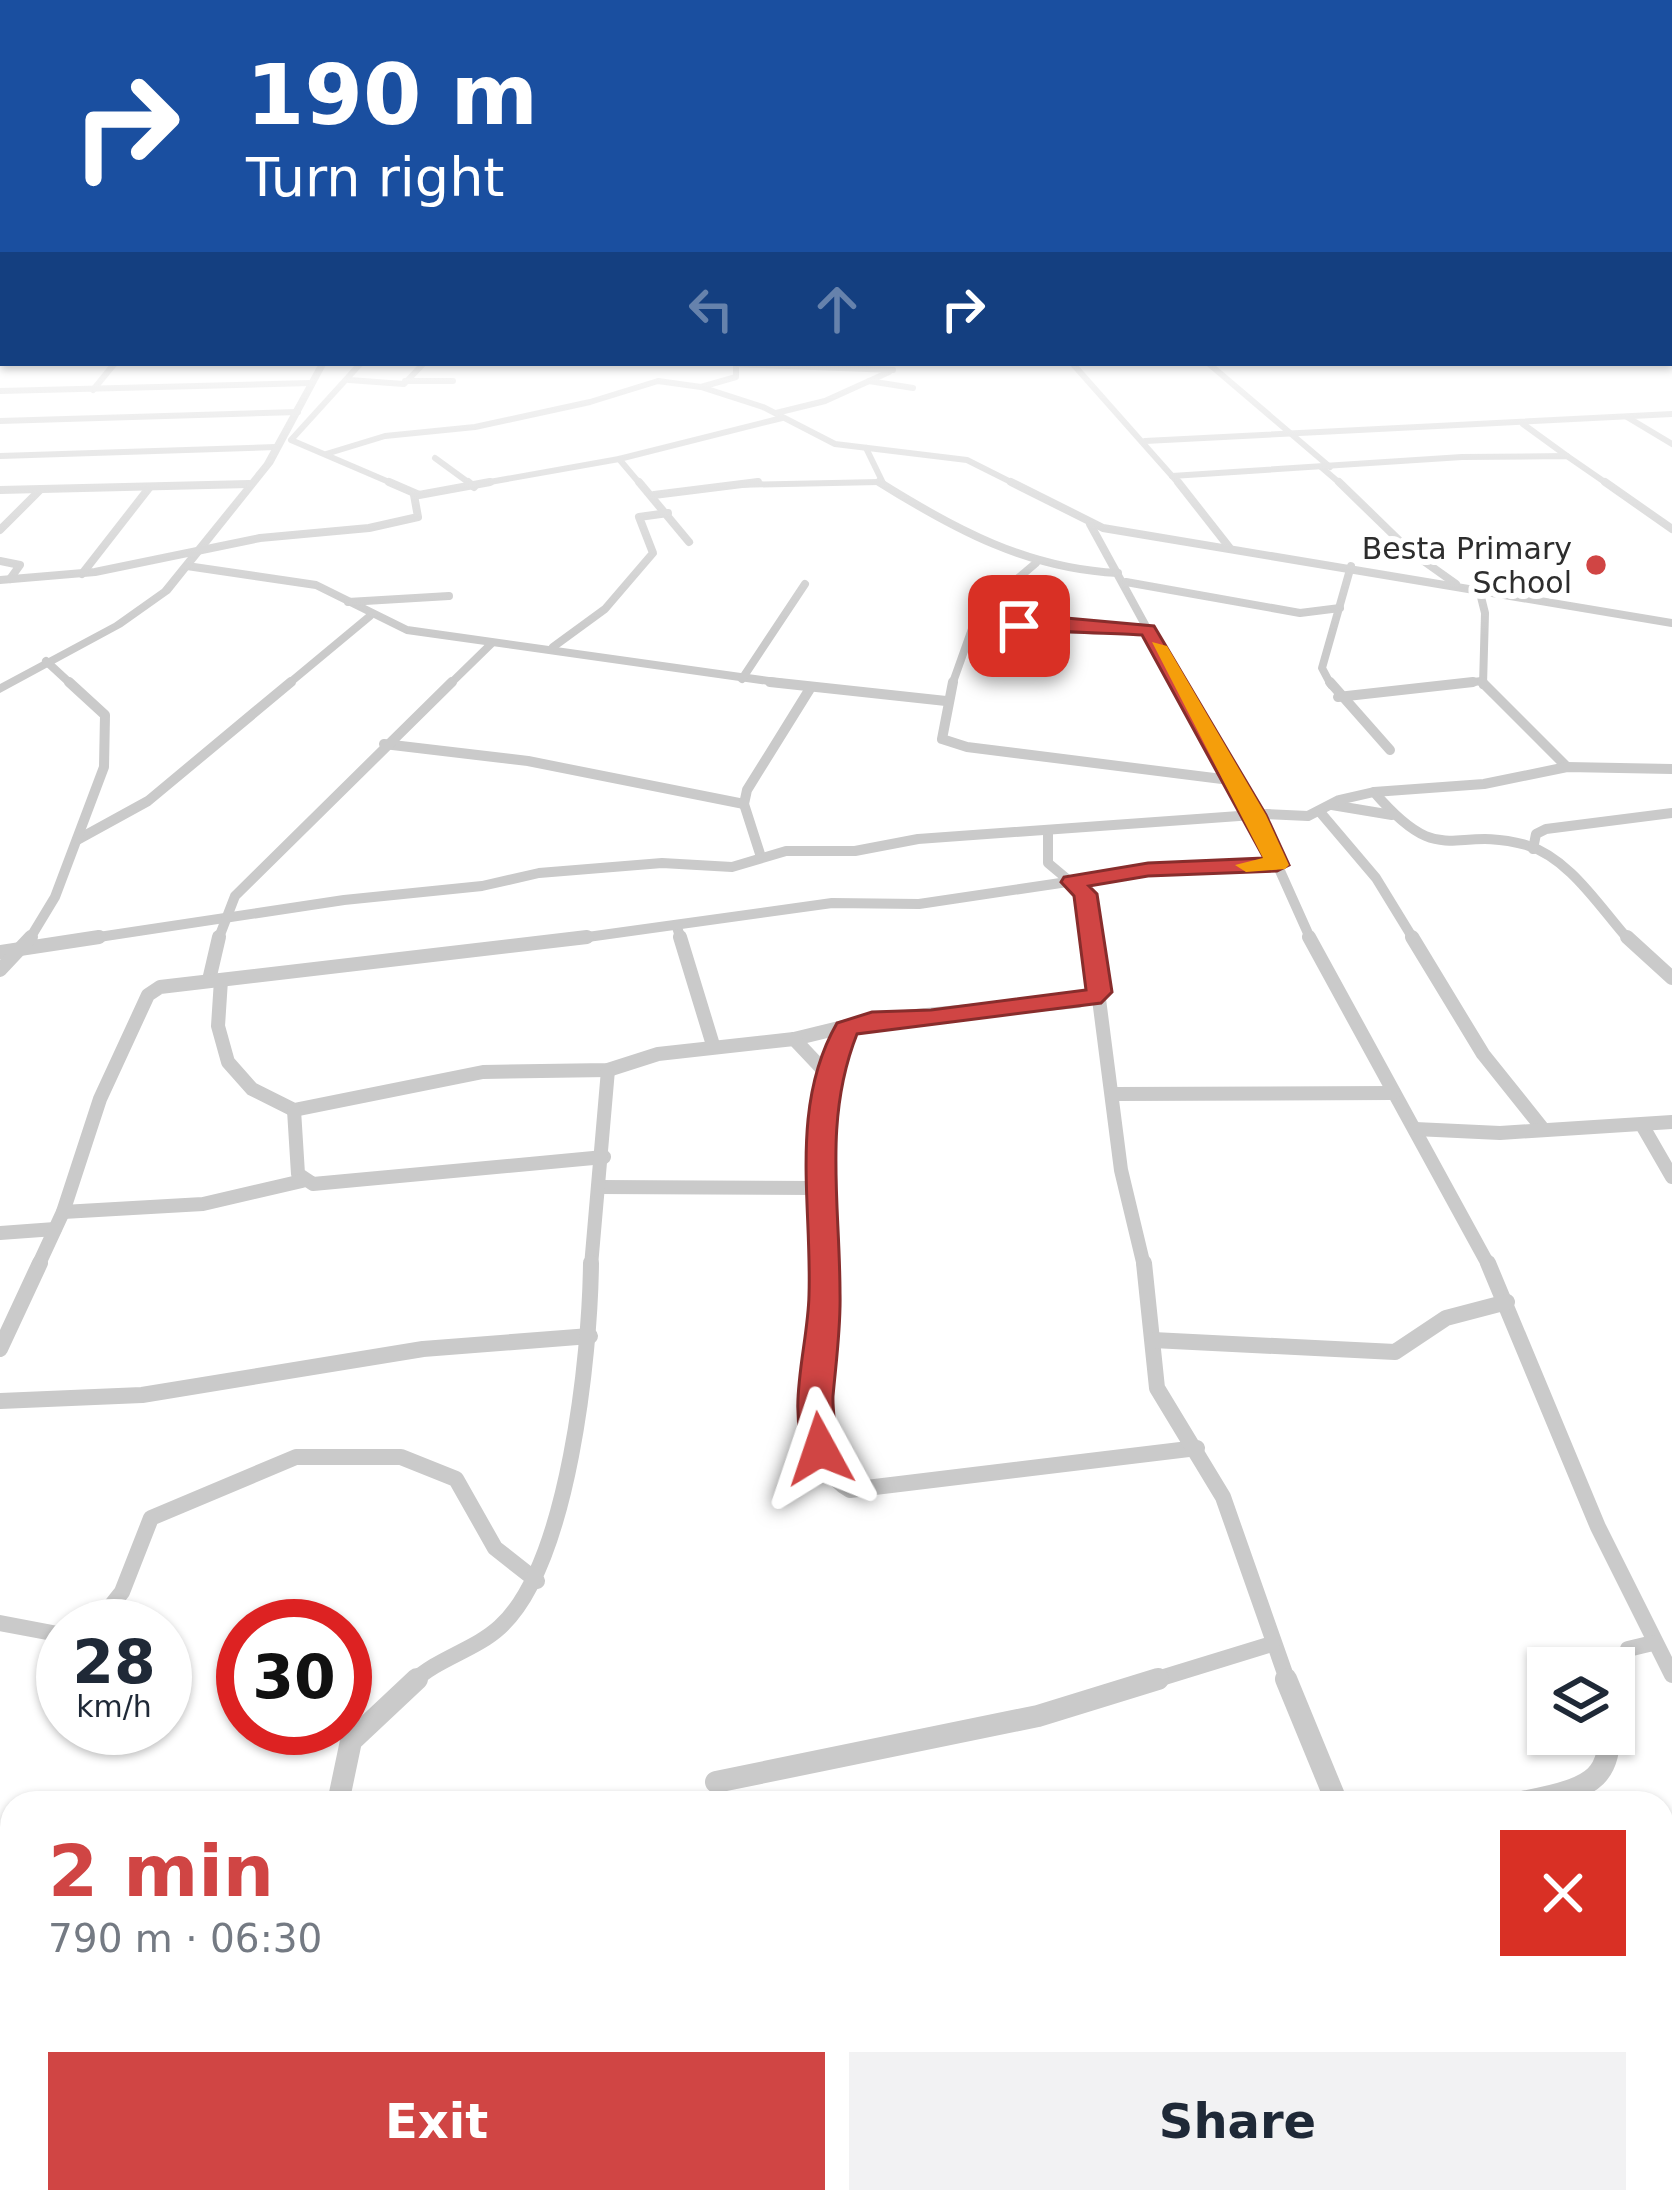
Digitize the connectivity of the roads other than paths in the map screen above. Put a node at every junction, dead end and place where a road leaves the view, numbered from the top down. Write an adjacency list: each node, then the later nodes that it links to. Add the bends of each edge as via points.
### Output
1 (287, 430): 12 (street)
2 (301, 430): 14 (street, via 292,440)
3 (443, 430): 14 (street, via 385,436)
4 (728, 430): 18 (street)
5 (806, 430): 13 (street)
6 (1134, 430): 11 (street)
7 (1291, 430): 10 (street)
8 (1381, 430): 10 (street)
9 (1531, 430): 16 (street)
10 (1296, 434): 11 (street); 19 (street)
11 (1145, 442): 20 (street)
12 (276, 447): 15 (street); 22 (street)
13 (866, 448): 21 (street); 32 (street, via 967,460)
14 (324, 455): 28 (street)
15 (0, 456)
16 (1567, 456): 19 (street); 30 (street)
17 (435, 458): 24 (street)
18 (620, 460): 24 (street); 27 (street)
19 (1326, 467): 20 (street); 48 (street)
20 (1172, 476): 38 (street)
21 (879, 482): 27 (street, via 768,481); 41 (street)
22 (249, 484): 23 (street); 39 (street)
23 (149, 488): 26 (street); 44 (street)
24 (473, 488): 28 (street)
25 (0, 490): 26 (street)
26 (40, 490): 34 (street)
27 (654, 494): 29 (street)
28 (414, 495): 39 (street, via 418,517)
29 (668, 513): 37 (street); 60 (street, via 639,517 655,547 650,558 605,609)
30 (1655, 517): 31 (street); 33 (street)
31 (1672, 517)
32 (1090, 524): 35 (street); 36 (street)
33 (1672, 529)
34 (0, 530)
35 (1116, 530): 36 (street); 38 (street)
36 (1099, 538): 45 (street)
37 (689, 542)
38 (1229, 547): 43 (street)
39 (197, 553): 42 (street); 44 (street)
40 (0, 561): 46 (street, via 20,565)
41 (1036, 563): 45 (street); 57 (street)
42 (187, 566): 51 (street, via 299,581); 61 (street, via 118,625)
43 (1351, 566): 48 (street); 52 (street)
44 (82, 574): 46 (street)
45 (1122, 577): 53 (street); 58 (street)
46 (5, 580)
47 (805, 584): 62 (street)
48 (1456, 584): 49 (street)
49 (1479, 589): 56 (street); 63 (street, via 1487,621)
50 (449, 596): 51 (street)
51 (348, 602): 54 (street)
52 (1340, 608): 53 (street); 55 (street)
53 (1306, 614): 55 (street)
54 (370, 616): 59 (street); 82 (street, via 151,798)
55 (1336, 621): 67 (street, via 1322,668)
56 (1672, 623)
57 (973, 625): 58 (street); 69 (street)
58 (1148, 630): 74 (street)
59 (491, 644): 60 (street); 70 (street)
60 (546, 650): 62 (street)
61 (46, 662): 65 (street); 82 (street, via 105,715 110,738 105,777)
62 (742, 679): 64 (street)
63 (1482, 681): 67 (street); 72 (street)
64 (811, 687): 66 (street); 68 (street)
65 (0, 689)
66 (840, 691): 68 (street); 69 (street)
67 (1338, 698): 71 (street)
68 (804, 700): 76 (street)
69 (946, 701): 74 (street, via 947,742)
70 (384, 744): 76 (street, via 528,761); 87 (street, via 256,873)
71 (1390, 750)
72 (1567, 767): 73 (street); 75 (street, via 1484,784)
73 (1669, 767)
74 (1230, 780): 79 (street)
75 (1374, 792): 77 (street); 80 (street)
76 (744, 804): 84 (street)
77 (1326, 808): 79 (street, via 1300,817); 80 (street); 105 (street, via 1483,1054)
78 (1672, 813): 83 (street, via 1546,829)
79 (1255, 815): 81 (street); 85 (street)
80 (1395, 815): 83 (street, via 1445,846)
81 (1048, 832): 84 (street); 86 (street, via 1048,863)
82 (77, 840): 89 (street, via 55,904)
83 (1533, 849): 92 (street)
84 (761, 857): 87 (street, via 732,867 662,863 539,873)
85 (1277, 865): 86 (street); 100 (street)
86 (1072, 882): 88 (street, via 919,904 832,903); 94 (street, via 1085,894)
87 (223, 919): 89 (street); 93 (street)
88 (677, 927): 93 (street); 97 (street)
89 (25, 948): 90 (street); 91 (street)
90 (0, 952)
91 (0, 970)
92 (1672, 978)
93 (215, 980): 102 (street, via 218,1045 229,1067); 112 (street, via 148,995 100,1100)
94 (1101, 1000): 95 (street, via 872,1020); 101 (street)
95 (846, 1029): 96 (street); 99 (street)
96 (794, 1039): 97 (street); 99 (street)
97 (713, 1045): 98 (street)
98 (608, 1070): 102 (street, via 483,1072); 107 (street)
99 (828, 1075): 111 (street)
100 (1393, 1093): 101 (street); 106 (street)
101 (1115, 1094): 117 (street)
102 (294, 1110): 109 (street)
103 (1672, 1122): 104 (street)
104 (1642, 1125): 105 (street); 108 (street)
105 (1543, 1129): 106 (street)
106 (1415, 1130): 115 (street)
107 (604, 1157): 109 (street, via 518,1170); 110 (street)
108 (1672, 1177)
109 (302, 1180): 112 (street, via 203,1204)
110 (598, 1187): 111 (street); 116 (street)
111 (818, 1189): 120 (street, via 825,1295 814,1425 841,1487 861,1492)
112 (63, 1213): 113 (street)
113 (55, 1229): 114 (street); 118 (street)
114 (0, 1233)
115 (1507, 1302): 117 (street, via 1446,1318 1395,1352); 125 (street)
116 (590, 1336): 119 (street, via 423,1349 142,1395); 121 (street)
117 (1153, 1340): 120 (street, via 1163,1405)
118 (0, 1349)
119 (0, 1401)
120 (1197, 1448): 126 (street)
121 (537, 1581): 122 (street, via 495,1548 456,1479 400,1457 296,1457 151,1518); 129 (street, via 499,1628 424,1672 351,1741)
122 (114, 1599)
123 (0, 1623): 124 (street)
124 (36, 1630)
125 (1652, 1643): 127 (street); 131 (street, via 1622,1659 1616,1735 1596,1778)
126 (1272, 1644): 128 (street, via 1038,1716); 130 (street)
127 (1672, 1676)
128 (716, 1783)
129 (341, 1791)
130 (1332, 1791)
131 (1577, 1791)

